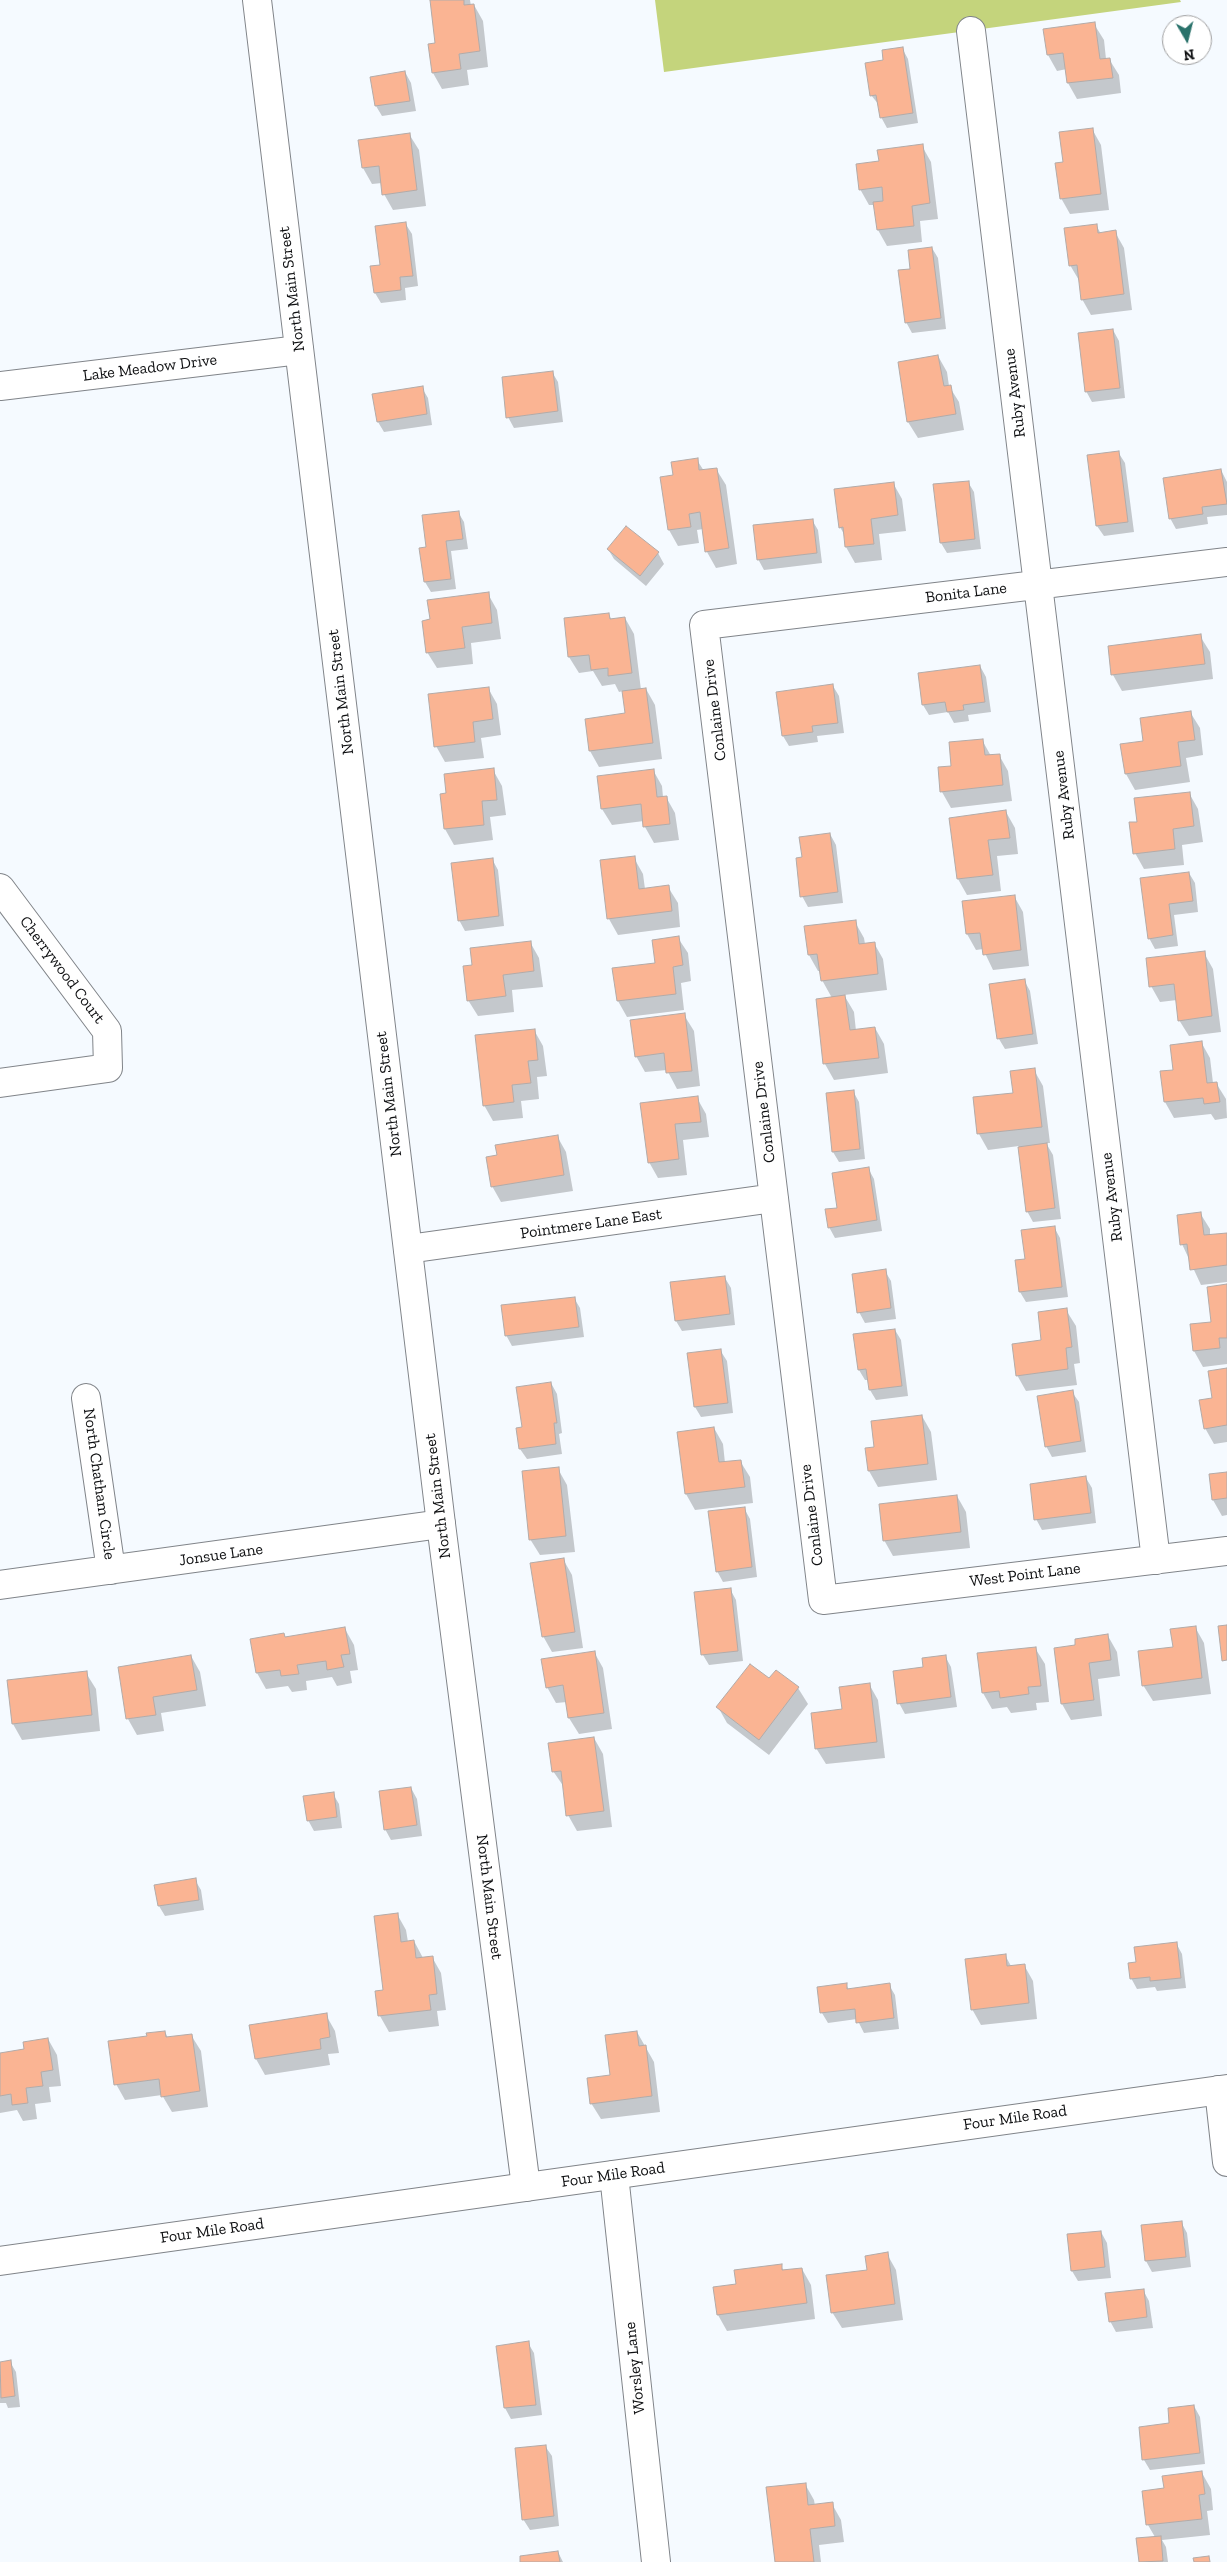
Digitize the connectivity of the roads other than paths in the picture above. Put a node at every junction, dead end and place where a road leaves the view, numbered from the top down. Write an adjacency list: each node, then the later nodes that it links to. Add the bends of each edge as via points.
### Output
1 (257, 0): 3 (street, North Main Street)
2 (971, 31): 6 (street, Ruby Avenue)
3 (299, 350): 4 (street, Lake Meadow Drive); 11 (street, North Main Street)
4 (0, 386)
5 (1227, 562): 6 (street, Bonita Lane)
6 (1038, 585): 7 (street, Bonita Lane); 15 (street, Ruby Avenue)
7 (704, 625): 10 (street, Conlaine Drive)
8 (0, 888): 9 (street, Cherrywood Court, via 107,1031 108,1068)
9 (0, 1083)
10 (774, 1198): 11 (street, Pointmere Lane East); 18 (street, Conlaine Drive)
11 (408, 1249): 13 (street, North Main Street)
12 (86, 1398): 16 (street, North Chatham Circle)
13 (441, 1524): 16 (street, Jonsue Lane); 22 (street, North Main Street)
14 (1227, 1551): 15 (street, West Point Lane)
15 (1156, 1560): 18 (street, West Point Lane)
16 (111, 1570): 17 (street, Jonsue Lane)
17 (0, 1585)
18 (823, 1600)
19 (1223, 2089): 20 (street); 21 (street, Four Mile Road)
20 (1227, 2162)
21 (614, 2175): 22 (street, Four Mile Road); 24 (street, Worsley Lane)
22 (526, 2187): 23 (street, Four Mile Road)
23 (0, 2261)
24 (656, 2562)

